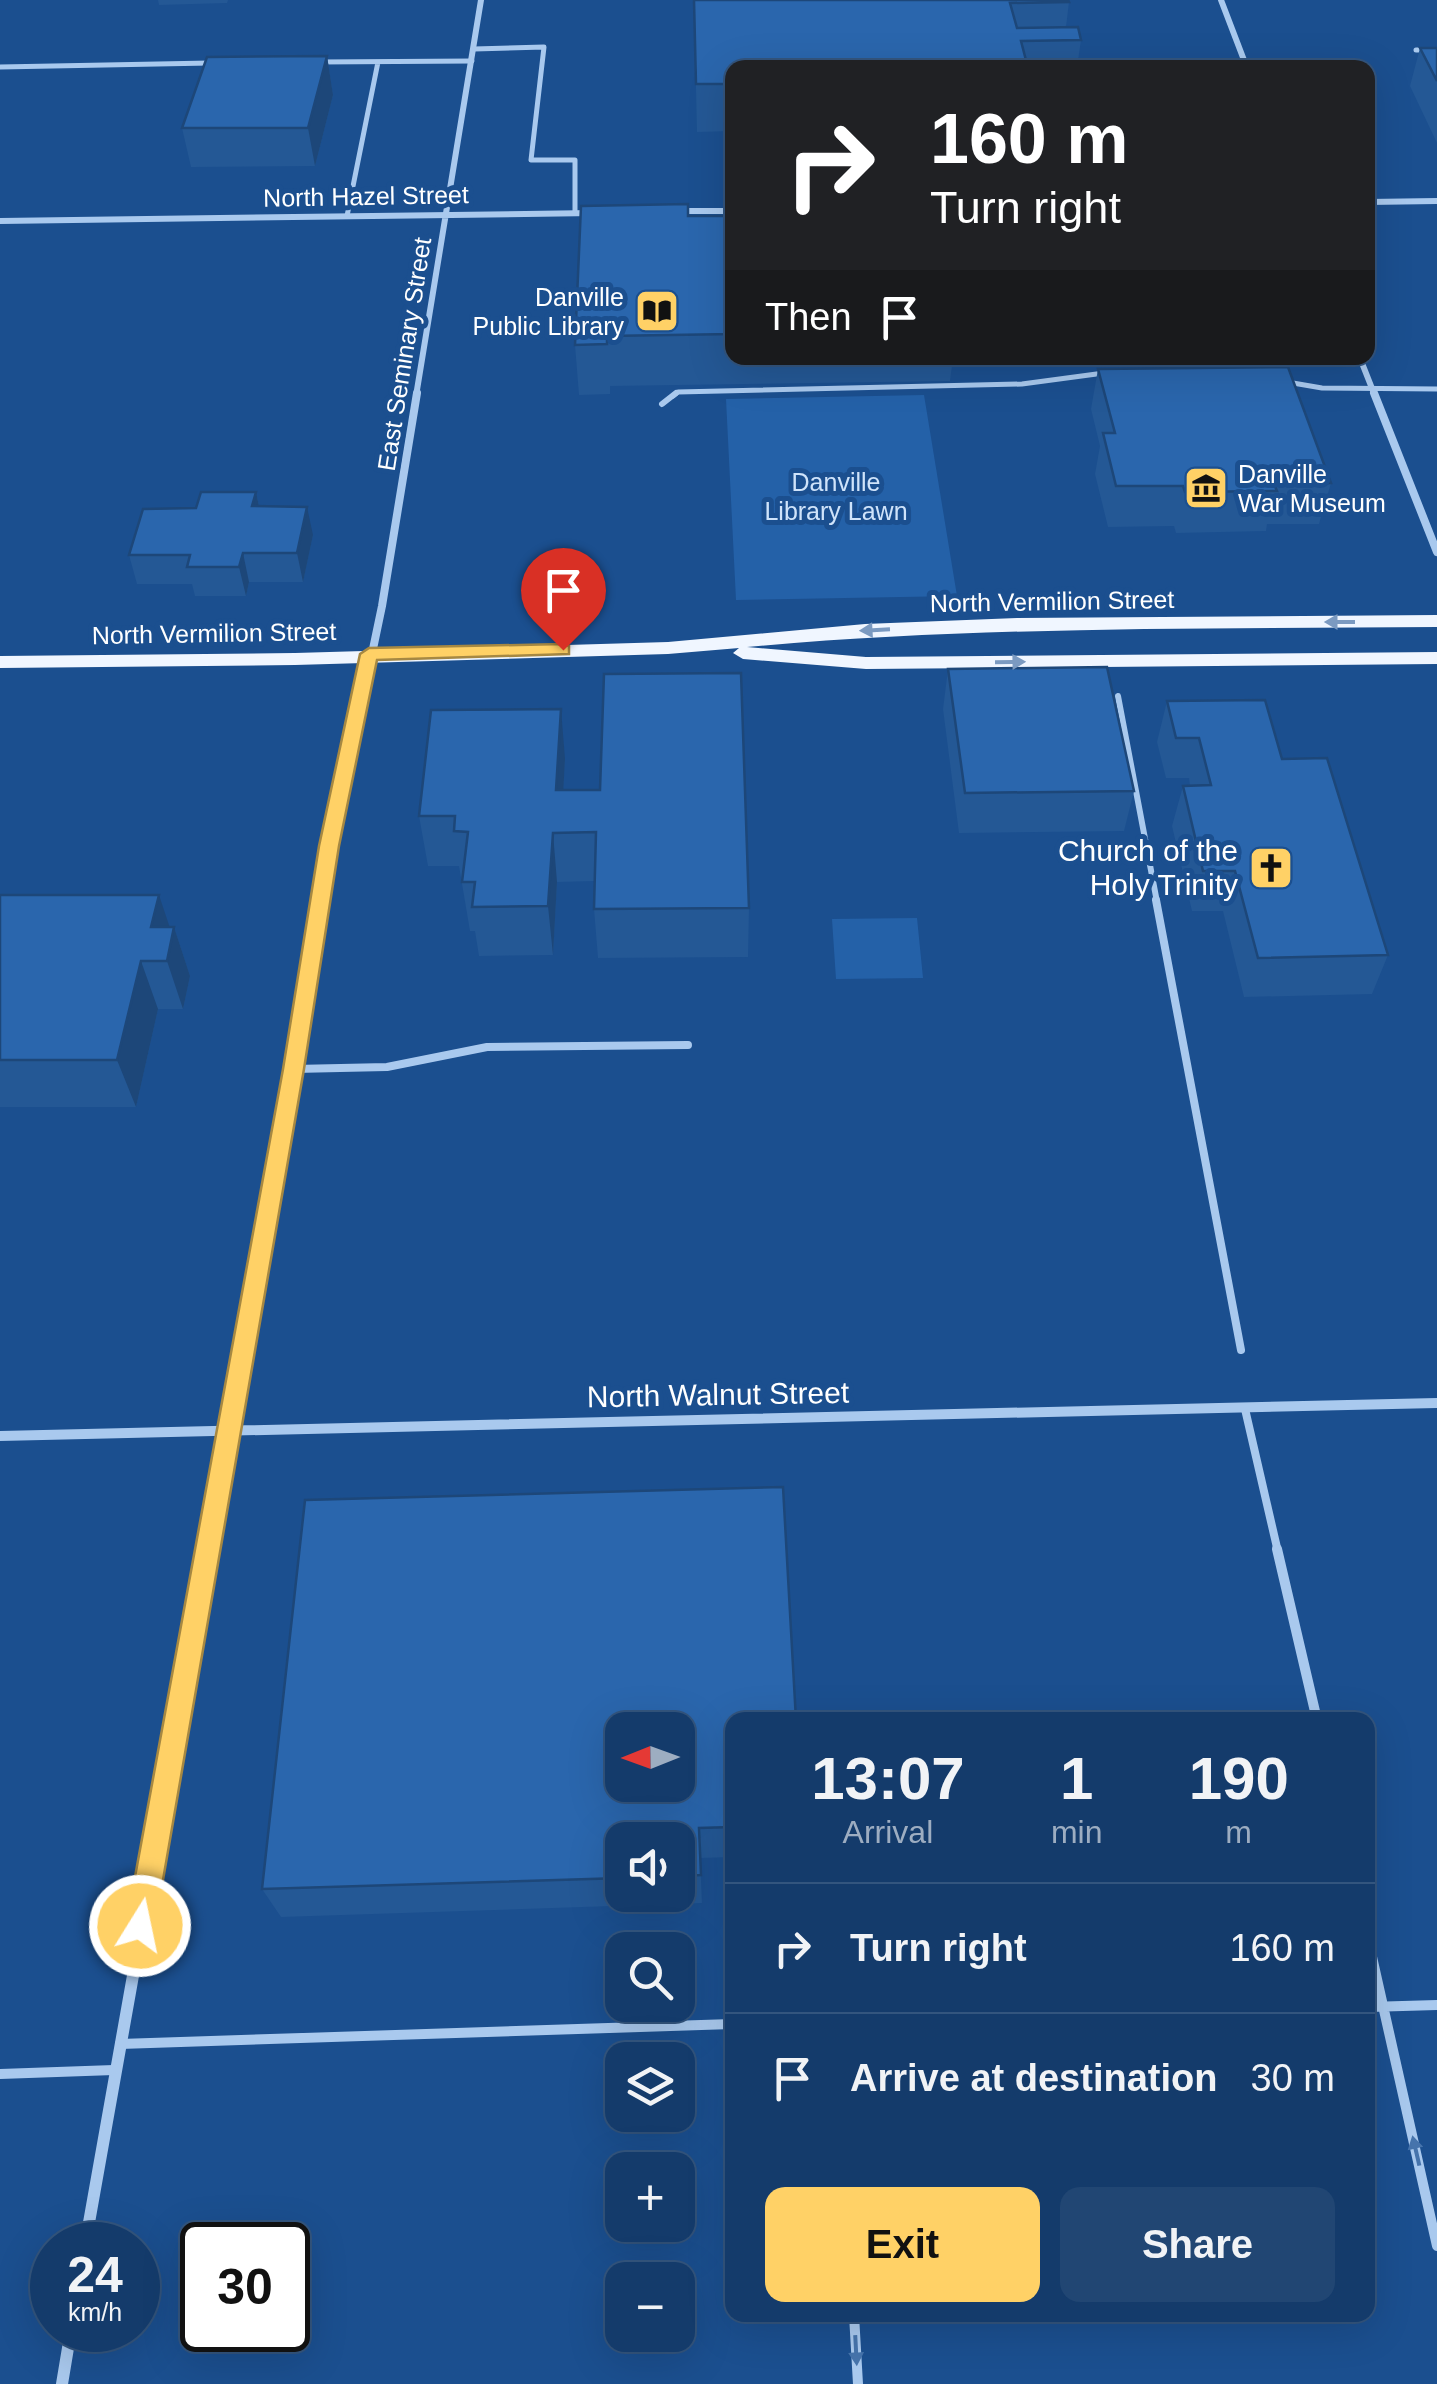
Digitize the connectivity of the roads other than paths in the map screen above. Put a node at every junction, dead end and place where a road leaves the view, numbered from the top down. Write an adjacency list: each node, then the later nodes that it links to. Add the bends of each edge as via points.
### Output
1 (481, 0): 3 (street, East Seminary Street)
2 (1221, 0): 6 (street)
3 (474, 48): 7 (street, East Seminary Street); 17 (lane, via 544,47 531,160 574,160)
4 (1416, 50): 5 (lane)
5 (1437, 50)
6 (1244, 60)
7 (472, 61): 9 (lane); 18 (street, East Seminary Street)
8 (320, 62): 9 (lane)
9 (378, 62): 19 (lane)
10 (224, 63): 11 (lane)
11 (0, 67)
12 (1437, 201): 13 (street)
13 (1375, 202)
14 (725, 210): 16 (street)
15 (614, 212): 17 (street, North Hazel Street)
16 (673, 212)
17 (575, 213): 18 (street, North Hazel Street)
18 (446, 214): 19 (street, North Hazel Street); 30 (street, East Seminary Street, via 386,588)
19 (347, 216): 20 (street, North Hazel Street)
20 (0, 221)
21 (1363, 365): 24 (street)
22 (1117, 373): 26 (lane, via 1022,384 678,392)
23 (1272, 379): 24 (lane)
24 (1372, 388): 25 (lane); 27 (street)
25 (1437, 389)
26 (662, 404)
27 (1437, 552)
28 (1437, 621): 29 (main road, North Vermilion Street, one-way to 29, via 1017,624)
29 (668, 648): 30 (main road, North Vermilion Street); 31 (main road, North Vermilion Street, one-way to 31, via 866,663)
30 (369, 654): 32 (main road, North Vermilion Street); 35 (street, East Seminary Street, via 329,846)
31 (1437, 658)
32 (0, 662)
33 (1118, 696): 36 (lane)
34 (688, 1045): 35 (lane, via 487,1047 387,1067)
35 (294, 1069): 39 (street, East Seminary Street)
36 (1241, 1350)
37 (1437, 1403): 38 (street, North Walnut Street)
38 (1245, 1409): 39 (street, North Walnut Street); 41 (lane)
39 (228, 1430): 40 (street, North Walnut Street); 47 (street, East Seminary Street)
40 (0, 1436)
41 (1315, 1712)
42 (1375, 1971): 45 (lane)
43 (1437, 2004): 45 (lane)
44 (1375, 2007): 45 (lane)
45 (1383, 2007): 51 (lane, one-way to 45)
46 (725, 2024): 47 (lane)
47 (120, 2044): 48 (street, East Seminary Street)
48 (114, 2070): 49 (lane); 50 (street, East Seminary Street)
49 (0, 2074)
50 (89, 2222)
51 (1437, 2246)
52 (854, 2322): 55 (lane, one-way to 55)
53 (67, 2352): 54 (street)
54 (62, 2384)
55 (858, 2384)

